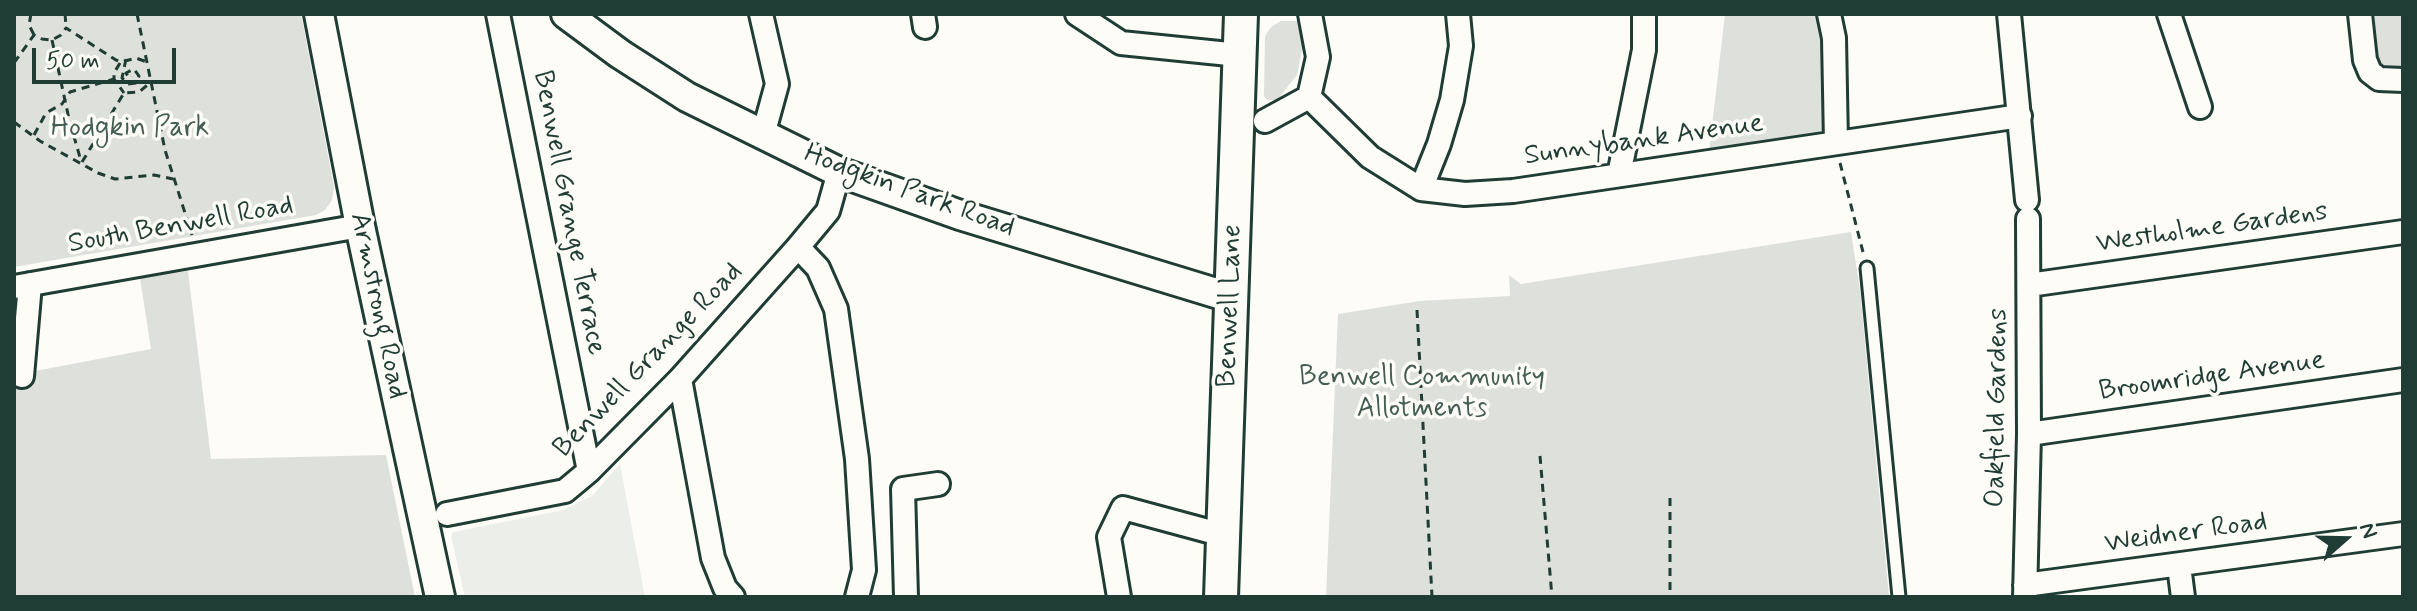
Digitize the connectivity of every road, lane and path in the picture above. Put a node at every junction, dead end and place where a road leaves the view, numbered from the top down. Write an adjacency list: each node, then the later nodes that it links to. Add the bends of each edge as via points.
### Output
1 (31, 14): 18 (path)
2 (65, 14): 17 (path)
3 (137, 14): 23 (path)
4 (319, 14): 44 (street, Armstrong Road)
5 (498, 14): 58 (street, Benwell Grange Terrace)
6 (566, 14): 36 (street, Hodgkin Park Road, via 687,97)
7 (761, 14): 36 (street, via 777,84)
8 (1077, 14): 20 (street, via 1121,43)
9 (1241, 14): 20 (main road, Benwell Lane)
10 (1310, 14): 30 (street, via 1318,57)
11 (1458, 14): 43 (street, via 1461,46 1452,100)
12 (1644, 14): 41 (street, via 1644,50)
13 (1829, 14): 38 (street)
14 (2009, 14): 33 (street, Oakfield Gardens)
15 (2169, 14): 32 (street)
16 (2360, 14): 27 (street, via 2370,72 2379,79)
17 (66, 28): 19 (path); 22 (path)
18 (34, 35): 19 (path); 24 (path)
19 (52, 40): 31 (path)
20 (1239, 55): 51 (main road, Benwell Lane)
21 (126, 59): 22 (path); 23 (path); 25 (path, via 122,78 136,83 134,69 126,73)
22 (121, 62): 26 (path)
23 (147, 62): 28 (path)
24 (14, 63)
25 (132, 77)
26 (114, 79): 29 (path); 31 (path, via 74,90)
27 (2403, 80)
28 (151, 82): 29 (path, via 139,92); 42 (path)
29 (124, 93): 39 (path)
30 (1309, 97): 34 (street); 43 (street, Sunnybank Avenue, via 1370,157)
31 (65, 99): 37 (path, via 46,113); 39 (path)
32 (2200, 107)
33 (2020, 116): 38 (street, Sunnybank Avenue); 50 (street, Oakfield Gardens)
34 (1265, 121)
35 (14, 122): 37 (path)
36 (763, 135): 40 (street, Hodgkin Park Road)
37 (34, 136): 39 (path)
38 (1836, 143): 41 (street, Sunnybank Avenue); 48 (path)
39 (82, 163): 42 (path, via 115,179)
40 (839, 172): 47 (street, Benwell Grange Road, via 828,211); 51 (street, Hodgkin Park Road, via 960,215)
41 (1619, 175): 43 (street, Sunnybank Avenue, via 1513,191 1465,194)
42 (173, 179): 46 (path)
43 (1421, 189)
44 (360, 226): 49 (street, South Benwell Road); 66 (street, Armstrong Road)
45 (2403, 232): 50 (street, Westholme Gardens)
46 (192, 234)
47 (798, 247): 54 (street, Benwell Grange Road); 68 (street, via 818,268 836,309 857,459 864,570)
48 (1867, 268): 75 (lane)
49 (22, 285): 53 (street)
50 (2029, 285): 56 (street, Oakfield Gardens)
51 (1232, 298): 63 (main road, Benwell Lane)
52 (1417, 310): 72 (path)
53 (22, 376)
54 (680, 379): 58 (street, Benwell Grange Road); 67 (street, via 713,558)
55 (2403, 380): 56 (street, Broomridge Avenue)
56 (2029, 434): 65 (street, Oakfield Gardens)
57 (1540, 456): 73 (path)
58 (589, 471): 61 (street, Benwell Grange Road, via 565,491)
59 (938, 484): 69 (street, via 903,489)
60 (1670, 498): 74 (path)
61 (447, 514)
62 (2403, 534): 64 (street, Weidner Road)
63 (1223, 535): 70 (street, via 1123,508 1109,537); 71 (main road, Benwell Lane)
64 (2179, 566): 65 (street, Weidner Road); 76 (street)
65 (2025, 591)
66 (440, 597)
67 (733, 597)
68 (857, 597)
69 (906, 597)
70 (1119, 597)
71 (1221, 597)
72 (1432, 597)
73 (1552, 597)
74 (1670, 597)
75 (1899, 597)
76 (2183, 597)

